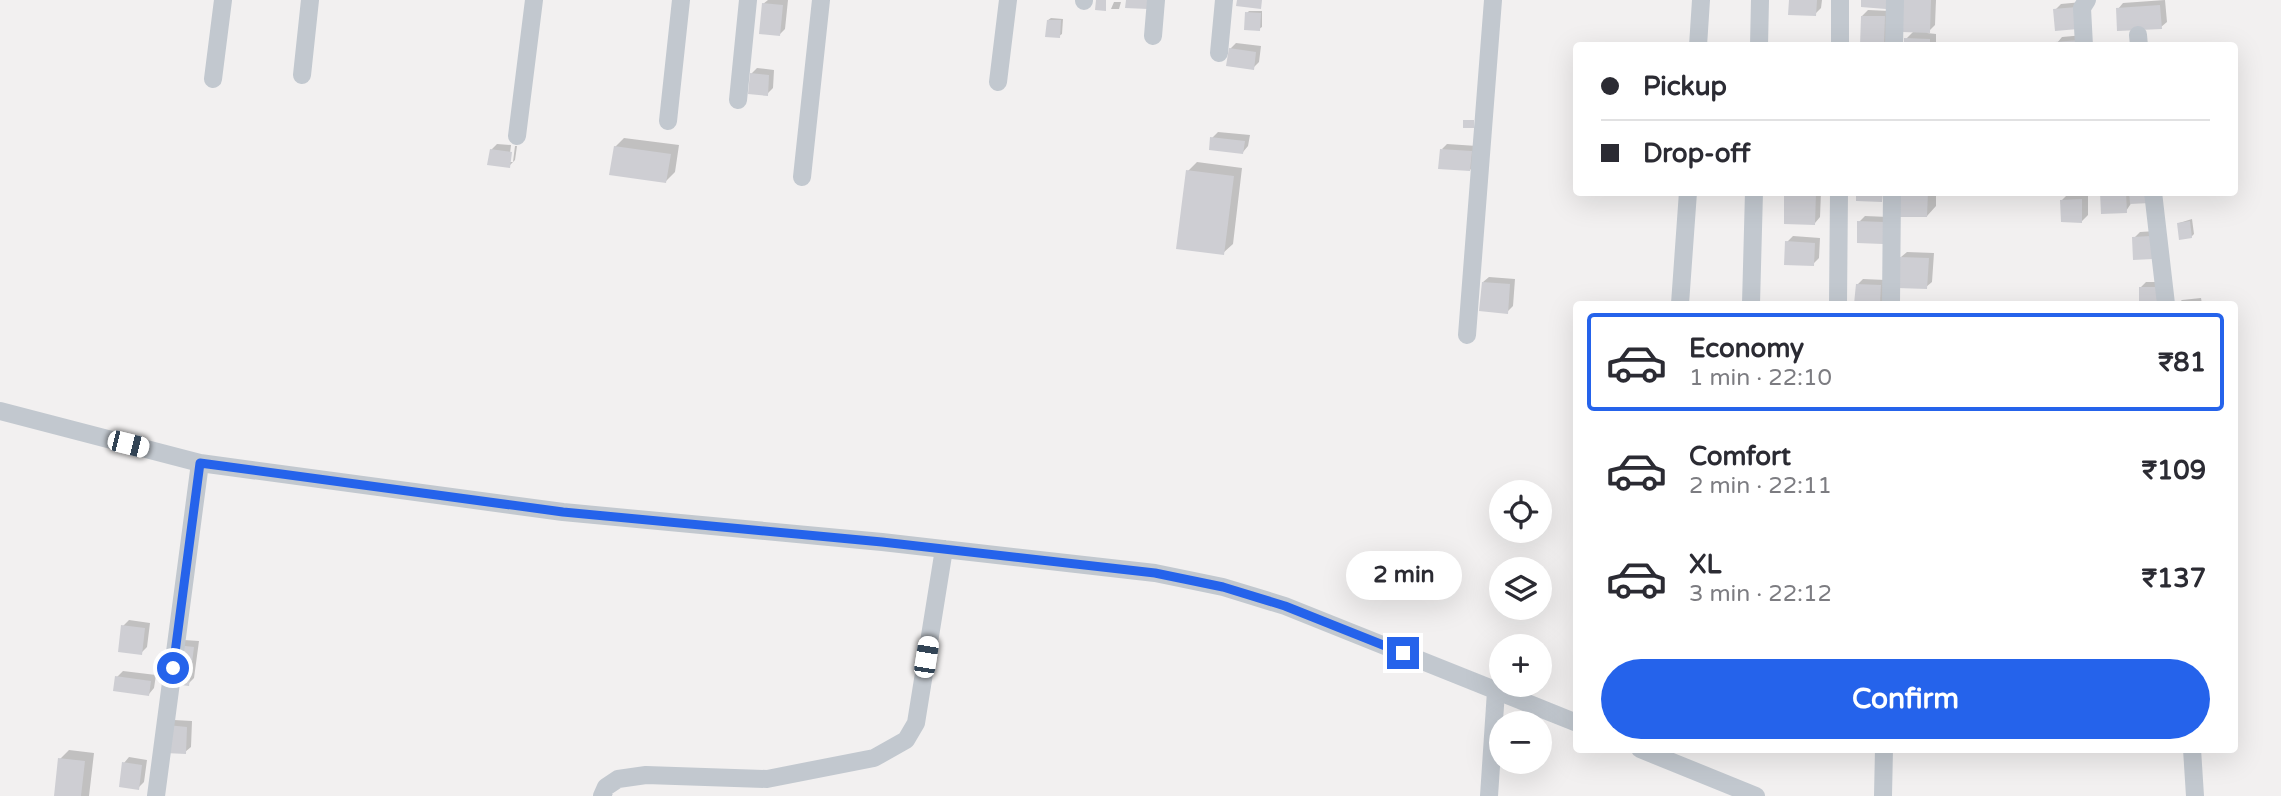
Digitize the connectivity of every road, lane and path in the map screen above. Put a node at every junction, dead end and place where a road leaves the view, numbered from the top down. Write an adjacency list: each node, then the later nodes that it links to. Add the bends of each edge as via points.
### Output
1 (223, 0): 24 (street)
2 (310, 0): 23 (street)
3 (534, 0): 28 (street)
4 (681, 0): 27 (street)
5 (748, 0): 26 (street)
6 (821, 0): 29 (street)
7 (1008, 0): 25 (street)
8 (1156, 0): 16 (street)
9 (1224, 0): 22 (street)
10 (1493, 0): 40 (street)
11 (1701, 0): 17 (street)
12 (1760, 0): 18 (street)
13 (1840, 0): 19 (street)
14 (1895, 0): 20 (street)
15 (2087, 0): 21 (street, via 2082,8)
16 (1153, 36)
17 (1698, 42)
18 (1759, 42)
19 (1840, 42)
20 (1894, 42)
21 (2084, 42)
22 (1219, 53)
23 (302, 75)
24 (213, 79)
25 (998, 82)
26 (738, 100)
27 (668, 121)
28 (517, 136)
29 (802, 177)
30 (1688, 196): 35 (street)
31 (1754, 196): 36 (street)
32 (1839, 196): 37 (street)
33 (1892, 196): 38 (street)
34 (2153, 196): 39 (street)
35 (1680, 301)
36 (1751, 301)
37 (1838, 301)
38 (1891, 301)
39 (2166, 301)
40 (1467, 335)
41 (0, 411): 42 (street)
42 (200, 463): 43 (street, via 563,512); 51 (street)
43 (944, 549): 44 (street, via 1155,573 1223,587 1285,606); 52 (street, via 916,723 906,740 874,758 767,779 646,775 618,779)
44 (1489, 688)
45 (1496, 697): 53 (street)
46 (1511, 697): 47 (street)
47 (1573, 721)
48 (1650, 753): 54 (street)
49 (1884, 753): 55 (street)
50 (2192, 753): 56 (street)
51 (156, 796)
52 (602, 796)
53 (1489, 796)
54 (1756, 796)
55 (1882, 796)
56 (2195, 796)

